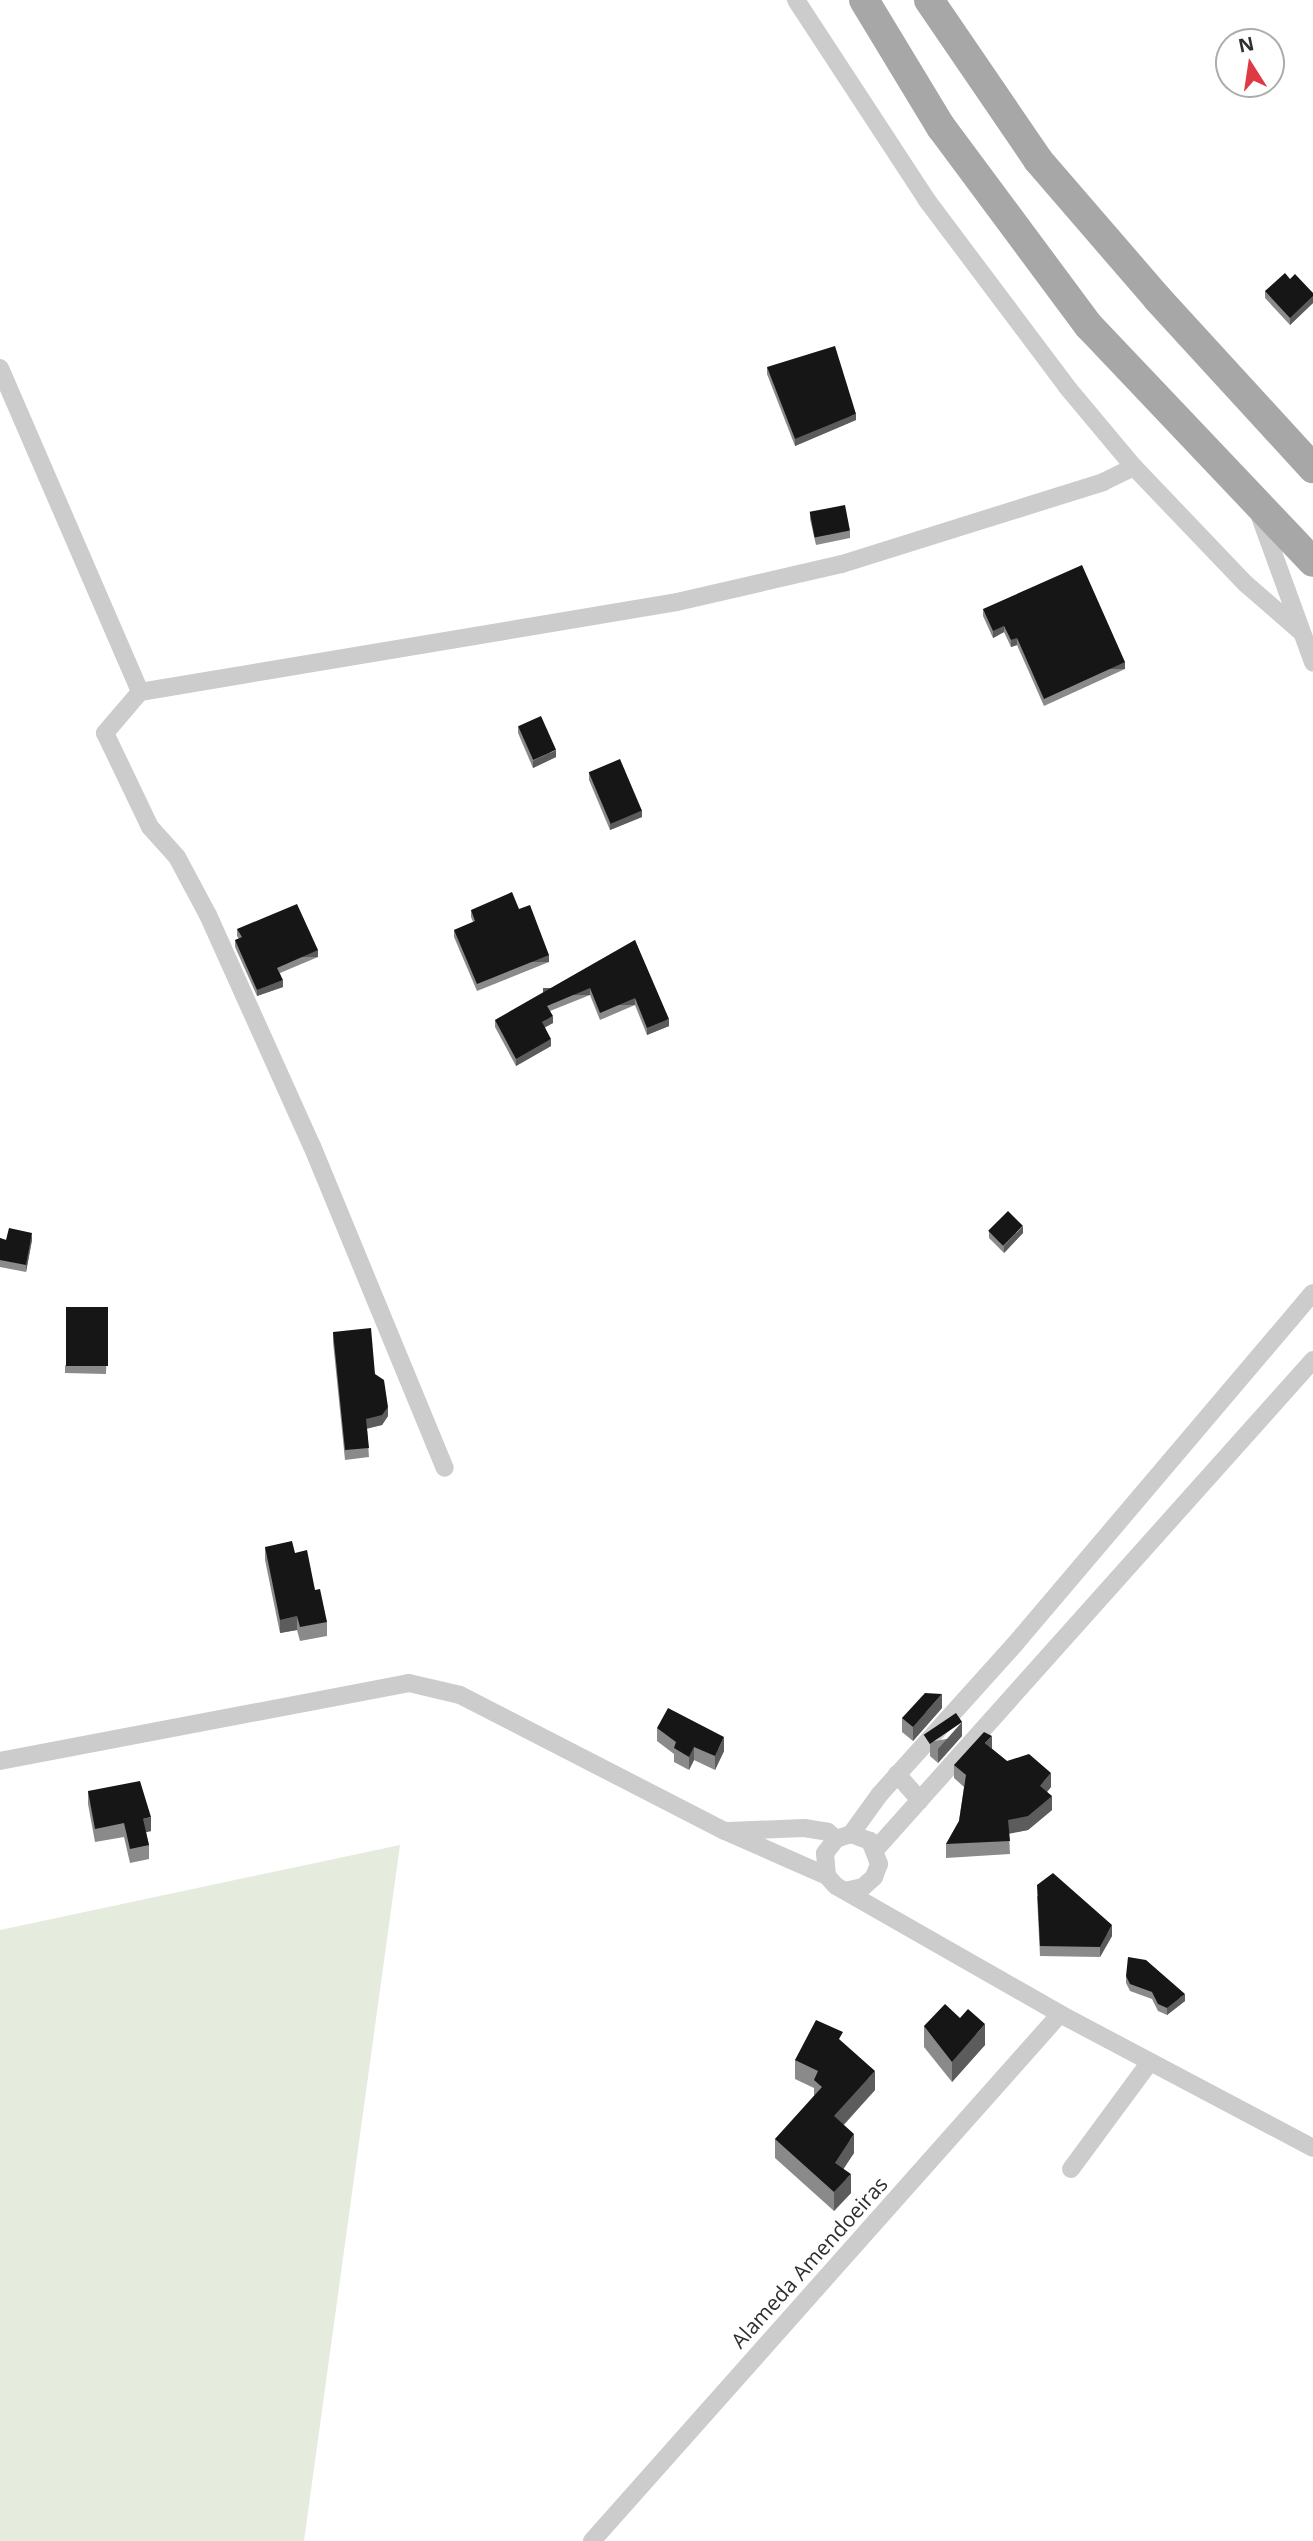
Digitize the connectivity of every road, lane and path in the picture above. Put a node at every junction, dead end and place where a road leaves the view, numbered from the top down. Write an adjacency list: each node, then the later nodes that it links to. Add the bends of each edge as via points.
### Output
1 (796, 0): 5 (street, via 926,199 1067,387)
2 (864, 0): 7 (main road, via 941,127 1003,217 1089,326)
3 (929, 0): 6 (main road, via 1038,160)
4 (0, 368): 11 (street)
5 (1134, 467): 9 (street, via 1246,584); 11 (street, via 1103,482 842,564 677,602)
6 (1313, 468)
7 (1255, 501): 8 (main road); 9 (street)
8 (1313, 562)
9 (1299, 630): 10 (street)
10 (1313, 662)
11 (139, 692): 14 (street, via 106,733 149,827 177,858 208,915 312,1146)
12 (1313, 1293): 16 (street, via 1015,1644)
13 (1313, 1360): 17 (street)
14 (445, 1468)
15 (0, 1762): 18 (street, via 409,1683 460,1695)
16 (898, 1774): 17 (street); 19 (street)
17 (920, 1800): 20 (street)
18 (725, 1831): 19 (street, via 804,1828); 21 (street)
19 (844, 1837): 20 (street, via 870,1841); 21 (street, via 825,1853)
20 (876, 1849): 22 (street, via 879,1864)
21 (827, 1876): 23 (street)
22 (874, 1877): 23 (street, via 863,1887); 24 (street)
23 (849, 1890): 24 (street)
24 (893, 1915): 25 (street)
25 (1060, 2014): 26 (street); 29 (street, Alameda Amendoeiras)
26 (1150, 2062): 27 (street); 28 (street)
27 (1313, 2148)
28 (1071, 2169)
29 (592, 2541)

